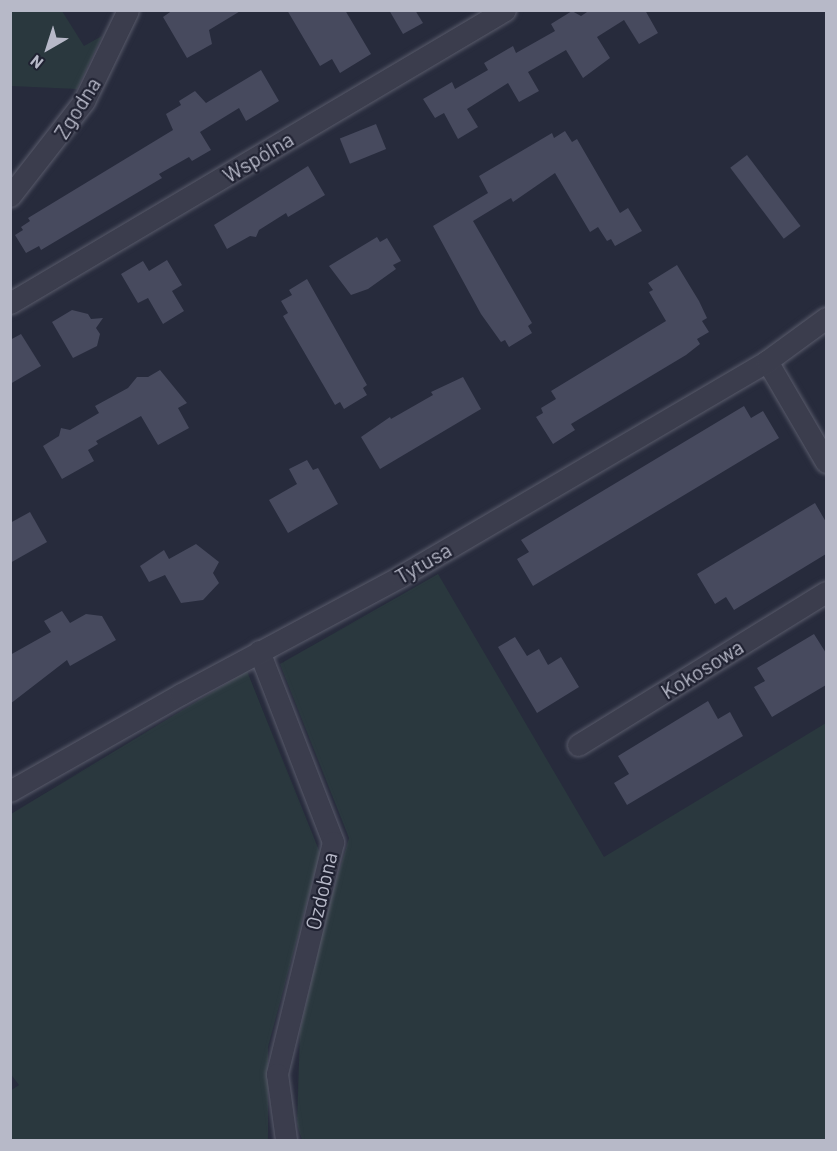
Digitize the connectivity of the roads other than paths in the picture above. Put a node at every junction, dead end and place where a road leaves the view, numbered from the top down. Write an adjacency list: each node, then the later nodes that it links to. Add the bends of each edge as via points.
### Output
1 (128, 10): 3 (street, Zgodna, via 84,101)
2 (505, 10): 4 (street, Wspólna)
3 (10, 196)
4 (10, 303)
5 (826, 318): 6 (street, Tytusa)
6 (767, 361): 7 (street); 9 (street, Tytusa, via 401,576)
7 (826, 462)
8 (826, 592): 10 (street, Kokosowa)
9 (259, 651): 11 (street, Tytusa); 12 (street, Ozdobna, via 333,842 277,1074)
10 (578, 745)
11 (10, 791)
12 (286, 1140)

